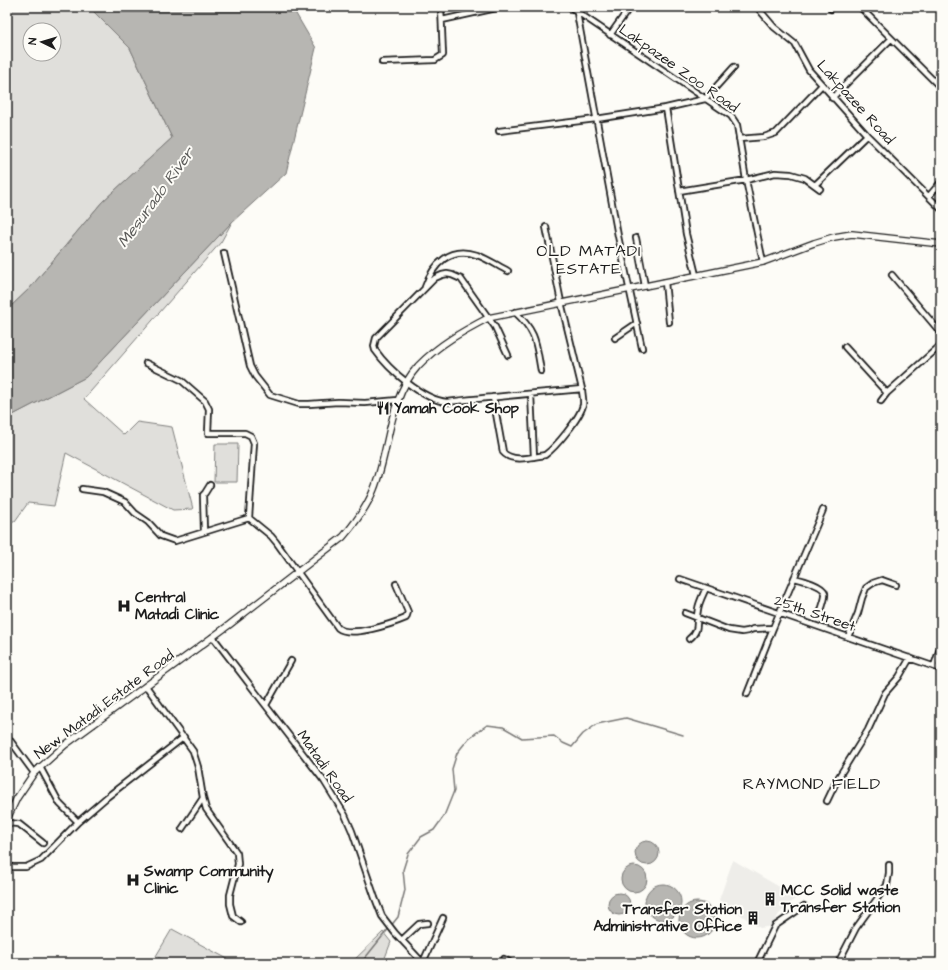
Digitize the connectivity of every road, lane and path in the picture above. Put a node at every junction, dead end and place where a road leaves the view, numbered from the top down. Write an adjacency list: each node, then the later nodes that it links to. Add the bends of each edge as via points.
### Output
1 (441, 7): 8 (street)
2 (501, 7): 8 (street)
3 (570, 7): 7 (street, Lakpazee Zoo Road)
4 (630, 7): 9 (street)
5 (758, 7): 13 (street, Lakpazee Road, via 774,27 795,44 809,70)
6 (860, 7): 10 (street)
7 (577, 13): 9 (street, Lakpazee Zoo Road); 18 (street)
8 (442, 20): 11 (street, via 442,55 438,58 428,61)
9 (610, 35): 16 (street, Lakpazee Zoo Road)
10 (891, 39): 14 (street); 15 (street)
11 (382, 62)
12 (734, 67): 16 (street)
13 (822, 86): 15 (street, Lakpazee Road); 21 (street, via 776,133 770,136)
14 (941, 88)
15 (832, 98): 20 (street, Lakpazee Road)
16 (705, 99): 17 (street); 21 (street, Lakpazee Zoo Road, via 735,120)
17 (666, 108): 18 (street); 26 (street)
18 (596, 119): 19 (street); 40 (street)
19 (500, 130)
20 (867, 135): 24 (street); 27 (street, Lakpazee Road)
21 (739, 139): 22 (street, Lakpazee Zoo Road)
22 (746, 180): 24 (street, via 766,174 783,173 805,178); 26 (street); 33 (street, Lakpazee Zoo Road)
23 (941, 182): 27 (street)
24 (815, 185): 25 (street)
25 (820, 189)
26 (679, 191): 35 (street)
27 (929, 196): 28 (street, Lakpazee Road)
28 (941, 209)
29 (546, 227): 41 (street)
30 (636, 238): 38 (street)
31 (941, 244): 33 (street, New Matadi Estate Road, via 852,234 814,243)
32 (224, 253): 59 (street, via 250,366 270,394 299,404)
33 (764, 262): 35 (street, New Matadi Estate Road)
34 (508, 271): 39 (street, via 479,256 458,253 435,266)
35 (696, 275): 37 (street, New Matadi Estate Road)
36 (892, 275): 46 (street)
37 (665, 282): 38 (street, New Matadi Estate Road); 44 (street)
38 (645, 286): 40 (street, New Matadi Estate Road)
39 (425, 288): 43 (street, via 442,275 457,277); 54 (street, via 374,342 378,353)
40 (629, 290): 41 (street, New Matadi Estate Road); 45 (street)
41 (561, 302): 42 (street, New Matadi Estate Road); 55 (street)
42 (515, 312): 43 (street, New Matadi Estate Road); 53 (street, via 534,335)
43 (488, 318): 51 (street); 54 (street, New Matadi Estate Road, via 441,346 418,367)
44 (669, 322)
45 (637, 323): 47 (street); 50 (street)
46 (941, 333)
47 (615, 338)
48 (941, 345): 56 (street)
49 (845, 347): 56 (street)
50 (642, 348)
51 (508, 355)
52 (146, 362): 65 (street, via 181,380 205,401 209,409 208,433 245,433 252,436 254,443)
53 (541, 371)
54 (406, 383): 58 (street, via 440,401); 59 (street, New Matadi Estate Road)
55 (582, 389): 57 (street); 61 (street, via 582,406 565,435 545,455)
56 (887, 393): 60 (street)
57 (531, 394): 58 (street); 61 (street)
58 (493, 397): 61 (street, via 503,452 510,458)
59 (398, 400): 67 (street, New Matadi Estate Road, via 375,487 368,504 343,537)
60 (881, 401)
61 (534, 457)
62 (210, 485): 66 (street, via 203,495)
63 (82, 489): 66 (street, via 103,492 125,502 165,538 179,540)
64 (823, 510): 68 (street)
65 (249, 518): 66 (street); 67 (street, via 271,536)
66 (204, 531)
67 (297, 573): 70 (street, via 338,628 345,632 364,631 406,618 408,612); 78 (street, New Matadi Estate Road)
68 (794, 578): 73 (street, via 822,587 825,598); 75 (street)
69 (680, 579): 72 (street, 25th Street)
70 (396, 584)
71 (896, 585): 79 (street, via 882,580 866,588)
72 (706, 588): 75 (street, 25th Street); 76 (street, via 698,610)
73 (821, 611)
74 (686, 613): 76 (street)
75 (780, 613): 77 (street); 79 (street, 25th Street)
76 (698, 618): 77 (street, via 729,630 742,632); 80 (street, via 694,635)
77 (773, 628): 87 (street)
78 (213, 637): 86 (street, New Matadi Estate Road); 88 (street, Matadi Road)
79 (848, 638): 82 (street, 25th Street)
80 (689, 639)
81 (941, 645): 84 (street)
82 (910, 658): 84 (street, 25th Street); 94 (street, via 885,693 868,730)
83 (291, 661): 88 (street)
84 (934, 666): 85 (street, 25th Street)
85 (941, 669)
86 (146, 686): 90 (street); 91 (street, New Matadi Estate Road, via 65,745)
87 (747, 694)
88 (266, 705): 106 (street, Matadi Road, via 336,800 352,831 382,916)
89 (7, 736): 92 (street)
90 (184, 737): 93 (street, via 193,751 198,767); 96 (street)
91 (40, 767): 92 (street, New Matadi Estate Road); 96 (street, via 60,804)
92 (34, 773): 95 (street, New Matadi Estate Road, via 17,798)
93 (202, 798): 98 (street); 104 (street, via 206,809 237,853 238,864 230,904 233,916)
94 (827, 801)
95 (7, 819)
96 (78, 822): 101 (street, via 41,860 26,867)
97 (7, 823): 99 (street, via 19,824)
98 (182, 829)
99 (43, 843)
100 (889, 865): 111 (street, via 887,885 856,928)
101 (7, 867)
102 (804, 906): 110 (street, via 775,926)
103 (443, 918): 108 (street)
104 (241, 922)
105 (428, 923): 106 (street, via 419,924)
106 (402, 940): 108 (street)
107 (504, 959): 109 (street)
108 (423, 963)
109 (511, 963)
110 (757, 963)
111 (838, 963)

